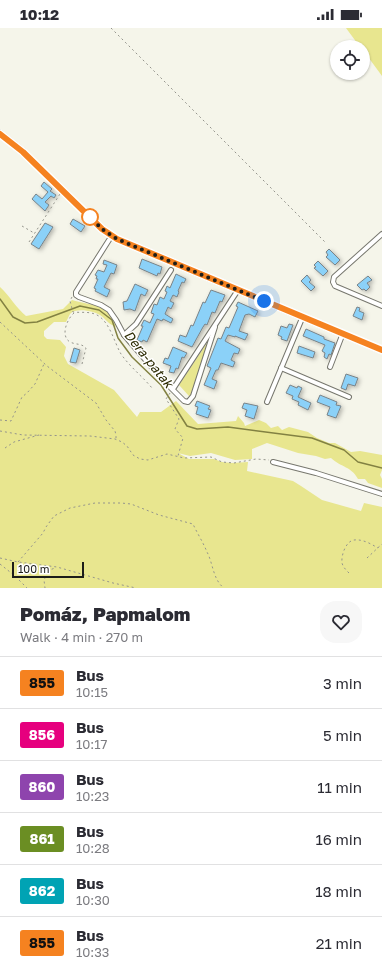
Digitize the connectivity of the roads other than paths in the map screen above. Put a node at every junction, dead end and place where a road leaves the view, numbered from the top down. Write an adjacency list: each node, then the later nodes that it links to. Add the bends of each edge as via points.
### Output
1 (0, 134): 5 (main road, via 23,152 102,229 117,239)
2 (382, 234): 6 (street, via 334,276 332,282 335,286)
3 (109, 240): 10 (street, via 76,295 101,304 109,310)
4 (171, 270): 10 (street, via 136,324)
5 (238, 290): 7 (main road); 8 (street)
6 (382, 306)
7 (303, 316): 9 (main road); 14 (street)
8 (214, 328): 15 (street); 15 (street, via 193,396 188,402 184,401)
9 (343, 334): 12 (main road); 13 (street)
10 (124, 335): 15 (street)
11 (382, 343): 12 (street)
12 (381, 350)
13 (330, 367)
14 (281, 368): 16 (street); 17 (street)
15 (172, 390)
16 (349, 397)
17 (266, 402)
18 (274, 462): 19 (street)
19 (382, 494)

